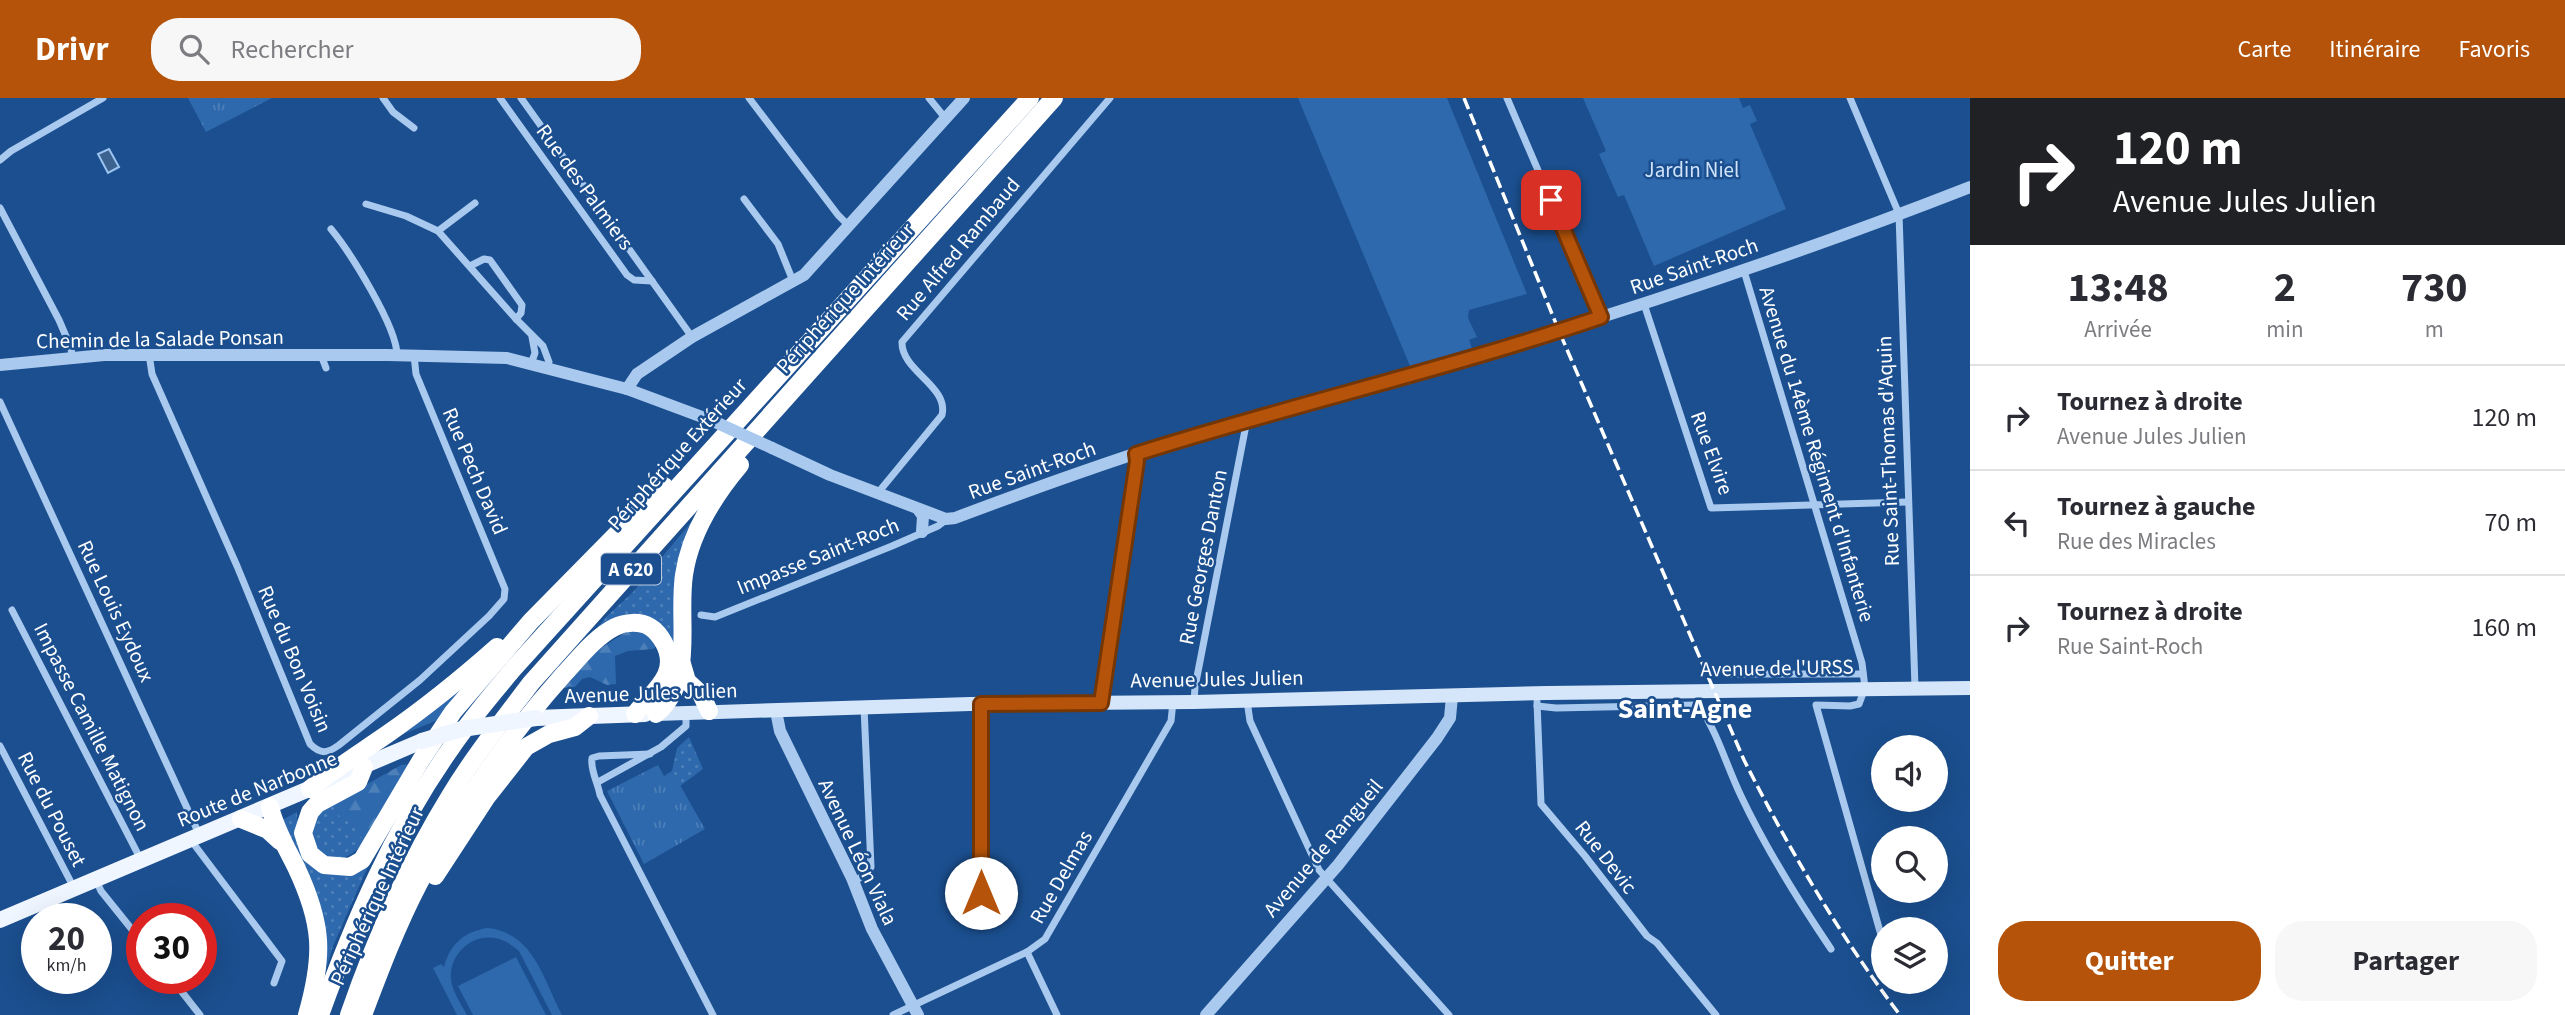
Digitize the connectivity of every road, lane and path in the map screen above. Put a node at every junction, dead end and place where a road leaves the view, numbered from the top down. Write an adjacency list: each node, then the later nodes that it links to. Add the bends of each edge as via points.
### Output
1 (103, 98): 15 (street)
2 (383, 98): 14 (street)
3 (500, 98): 27 (street, Rue des Palmiers, via 626,275)
4 (521, 98): 27 (street, Rue des Palmiers)
5 (749, 98): 22 (street)
6 (929, 98): 13 (street)
7 (964, 98): 13 (street)
8 (1030, 98): 47 (highway, Périphérique Extérieur / A 620)
9 (1054, 98): 45 (highway, Périphérique Intérieur / A 620)
10 (1110, 98): 49 (street, Rue Alfred Rambaud, via 902,342 905,356 944,408)
11 (1507, 98): 30 (street)
12 (1850, 98): 21 (street)
13 (946, 119): 22 (street)
14 (414, 128)
15 (0, 160)
16 (1970, 187): 21 (street, Rue Saint-Roch)
17 (744, 200): 28 (street, via 785,255)
18 (475, 203): 24 (street)
19 (366, 204): 24 (street)
20 (0, 208): 38 (street, via 60,320)
21 (1899, 214): 26 (street, Rue Saint-Roch); 50 (street, Rue Saint-Thomas d'Aquin)
22 (850, 226): 28 (street)
23 (331, 229): 36 (street, via 350,251 394,336)
24 (438, 231): 25 (street)
25 (470, 266): 31 (street); 31 (street, via 490,260 522,305)
26 (1744, 271): 29 (street, Rue Saint-Roch); 51 (street, Avenue du 14ème Régiment d'Infanterie)
27 (652, 281): 33 (street, Rue des Palmiers)
28 (793, 282): 33 (street)
29 (1644, 304): 30 (street, Rue Saint-Roch); 51 (street, Rue Elvire, via 1711,508)
30 (1601, 317): 46 (street, Rue Saint-Roch, via 1432,369)
31 (516, 319): 32 (street)
32 (530, 333): 39 (street, via 535,344); 41 (street, via 543,346)
33 (692, 337): 43 (street, via 637,374)
34 (149, 354): 35 (street, Chemin de la Salade Ponsan); 38 (street, Chemin de la Salade Ponsan); 55 (street, Rue du Bon Voisin, via 152,374 181,443 316,750 331,751 420,680)
35 (321, 355): 36 (street, Chemin de la Salade Ponsan); 42 (street)
36 (397, 355): 37 (street, Chemin de la Salade Ponsan)
37 (414, 355): 39 (street, Chemin de la Salade Ponsan, via 507,358); 55 (street, Rue Pech David, via 416,374 505,589)
38 (72, 356): 40 (street, Chemin de la Salade Ponsan)
39 (531, 364): 41 (street, Chemin de la Salade Ponsan)
40 (0, 365)
41 (548, 367): 43 (street, Chemin de la Salade Ponsan)
42 (326, 368)
43 (627, 389): 49 (street, Chemin de la Salade Ponsan, bridge, via 713,421)
44 (0, 401): 87 (street, Rue Louis Eydoux)
45 (772, 413): 59 (highway, via 766,435 724,484 693,539 684,575); 108 (highway, Périphérique Intérieur / A 620, via 531,683 487,741 419,852)
46 (1244, 419): 48 (street, Rue Saint-Roch); 69 (street, Rue Georges Danton, via 1240,463)
47 (708, 453): 58 (highway, via 687,463); 107 (highway, Périphérique Extérieur / A 620, via 514,668 450,749 400,830 364,901)
48 (1136, 454): 53 (street, Rue Saint-Roch); 70 (street)
49 (877, 494): 52 (street, Chemin de la Salade Ponsan)
50 (1907, 502): 51 (street, Rue Elvire); 62 (street, Rue Saint-Thomas d'Aquin)
51 (1815, 506): 61 (street, Avenue du 14ème Régiment d'Infanterie)
52 (918, 509): 53 (street, Chemin de la Salade Ponsan); 54 (street, via 923,516)
53 (946, 519): 54 (street, Impasse Saint-Roch)
54 (922, 532): 57 (street, Impasse Saint-Roch, via 715,617)
55 (504, 599)
56 (12, 610): 89 (street, Impasse Camille Matignon)
57 (701, 615)
58 (531, 621): 82 (highway, via 453,712 362,860 350,867 324,866 304,843 305,822 317,804 358,782); 84 (highway, via 438,697)
59 (681, 659): 73 (highway, via 687,681 701,694); 77 (highway, via 676,691)
60 (1727, 674): 61 (street, Avenue de l'URSS)
61 (1864, 681): 62 (main road, Avenue de l'URSS); 64 (main road, Avenue de l'URSS); 95 (street, Avenue de l'URSS, via 1859,704 1816,705)
62 (1915, 687): 63 (main road, Avenue de l'URSS)
63 (1970, 688)
64 (1690, 691): 66 (main road, Avenue Jules Julien)
65 (1452, 696): 66 (main road, Avenue Jules Julien); 67 (main road, Avenue Jules Julien); 92 (street, Avenue de Rangueil, via 1446,726)
66 (1537, 700): 99 (street, Avenue Jules Julien, via 1556,708 1696,705 1704,713 1765,842); 114 (street, Rue Devic, via 1541,804)
67 (1247, 701): 69 (main road, Avenue Jules Julien); 92 (street, via 1250,721)
68 (1173, 702): 69 (main road, Avenue Jules Julien); 70 (main road, Avenue Jules Julien); 100 (street, Rue Delmas, via 1171,722 1045,939)
69 (1194, 702)
70 (1101, 703): 71 (main road, Avenue Jules Julien)
71 (981, 704): 72 (main road, Avenue Jules Julien); 94 (street)
72 (864, 708): 74 (main road, Avenue Jules Julien); 90 (street, via 871,867 858,879)
73 (709, 711): 74 (main road, Avenue Jules Julien); 75 (main road, Avenue Jules Julien)
74 (776, 711): 90 (street, Avenue Léon Viala, via 780,731)
75 (686, 713): 77 (main road, Avenue Jules Julien); 81 (street, via 686,726)
76 (635, 714): 77 (main road, Avenue Jules Julien); 78 (main road, Avenue Jules Julien); 98 (highway, via 659,689 669,660 656,631 637,623 615,627 584,652 492,762 438,848)
77 (656, 714)
78 (589, 716): 79 (main road, Avenue Jules Julien); 98 (highway, via 575,727 537,739 513,760 442,864 396,945)
79 (536, 718): 82 (main road, Route de Narbonne, bridge, via 462,729)
80 (0, 746): 93 (street, Rue du Pouset)
81 (650, 754): 83 (street); 83 (street, via 592,758 590,766)
82 (364, 767): 84 (main road, Route de Narbonne)
83 (598, 782): 110 (street, via 600,795)
84 (310, 789): 85 (main road, Route de Narbonne)
85 (270, 807): 86 (main road, Route de Narbonne); 88 (highway)
86 (241, 819): 87 (main road, Route de Narbonne); 88 (highway, via 268,830)
87 (195, 836): 89 (main road, Route de Narbonne); 101 (street, Rue Louis Eydoux, via 282,961)
88 (287, 848): 106 (highway, via 314,908 320,943 318,975)
89 (141, 860): 91 (main road, Route de Narbonne)
90 (852, 878): 103 (street, Avenue Léon Viala, via 872,929)
91 (95, 879): 93 (main road, Route de Narbonne); 97 (street)
92 (1325, 879): 104 (street, Avenue de Rangueil); 113 (street)
93 (74, 888): 96 (main road, Route de Narbonne)
94 (981, 893)
95 (1876, 917)
96 (0, 920)
97 (126, 922)
98 (389, 949): 109 (highway)
99 (1831, 949)
100 (1027, 952): 103 (street, Rue Delmas); 112 (street)
101 (274, 983)
102 (184, 994): 105 (street)
103 (916, 1010): 111 (street, Rue Delmas)
104 (1211, 1013)
105 (200, 1015)
106 (307, 1015)
107 (320, 1015)
108 (349, 1015)
109 (363, 1015)
110 (713, 1015)
111 (893, 1015)
112 (1057, 1015)
113 (1449, 1015)
114 (1716, 1015)

